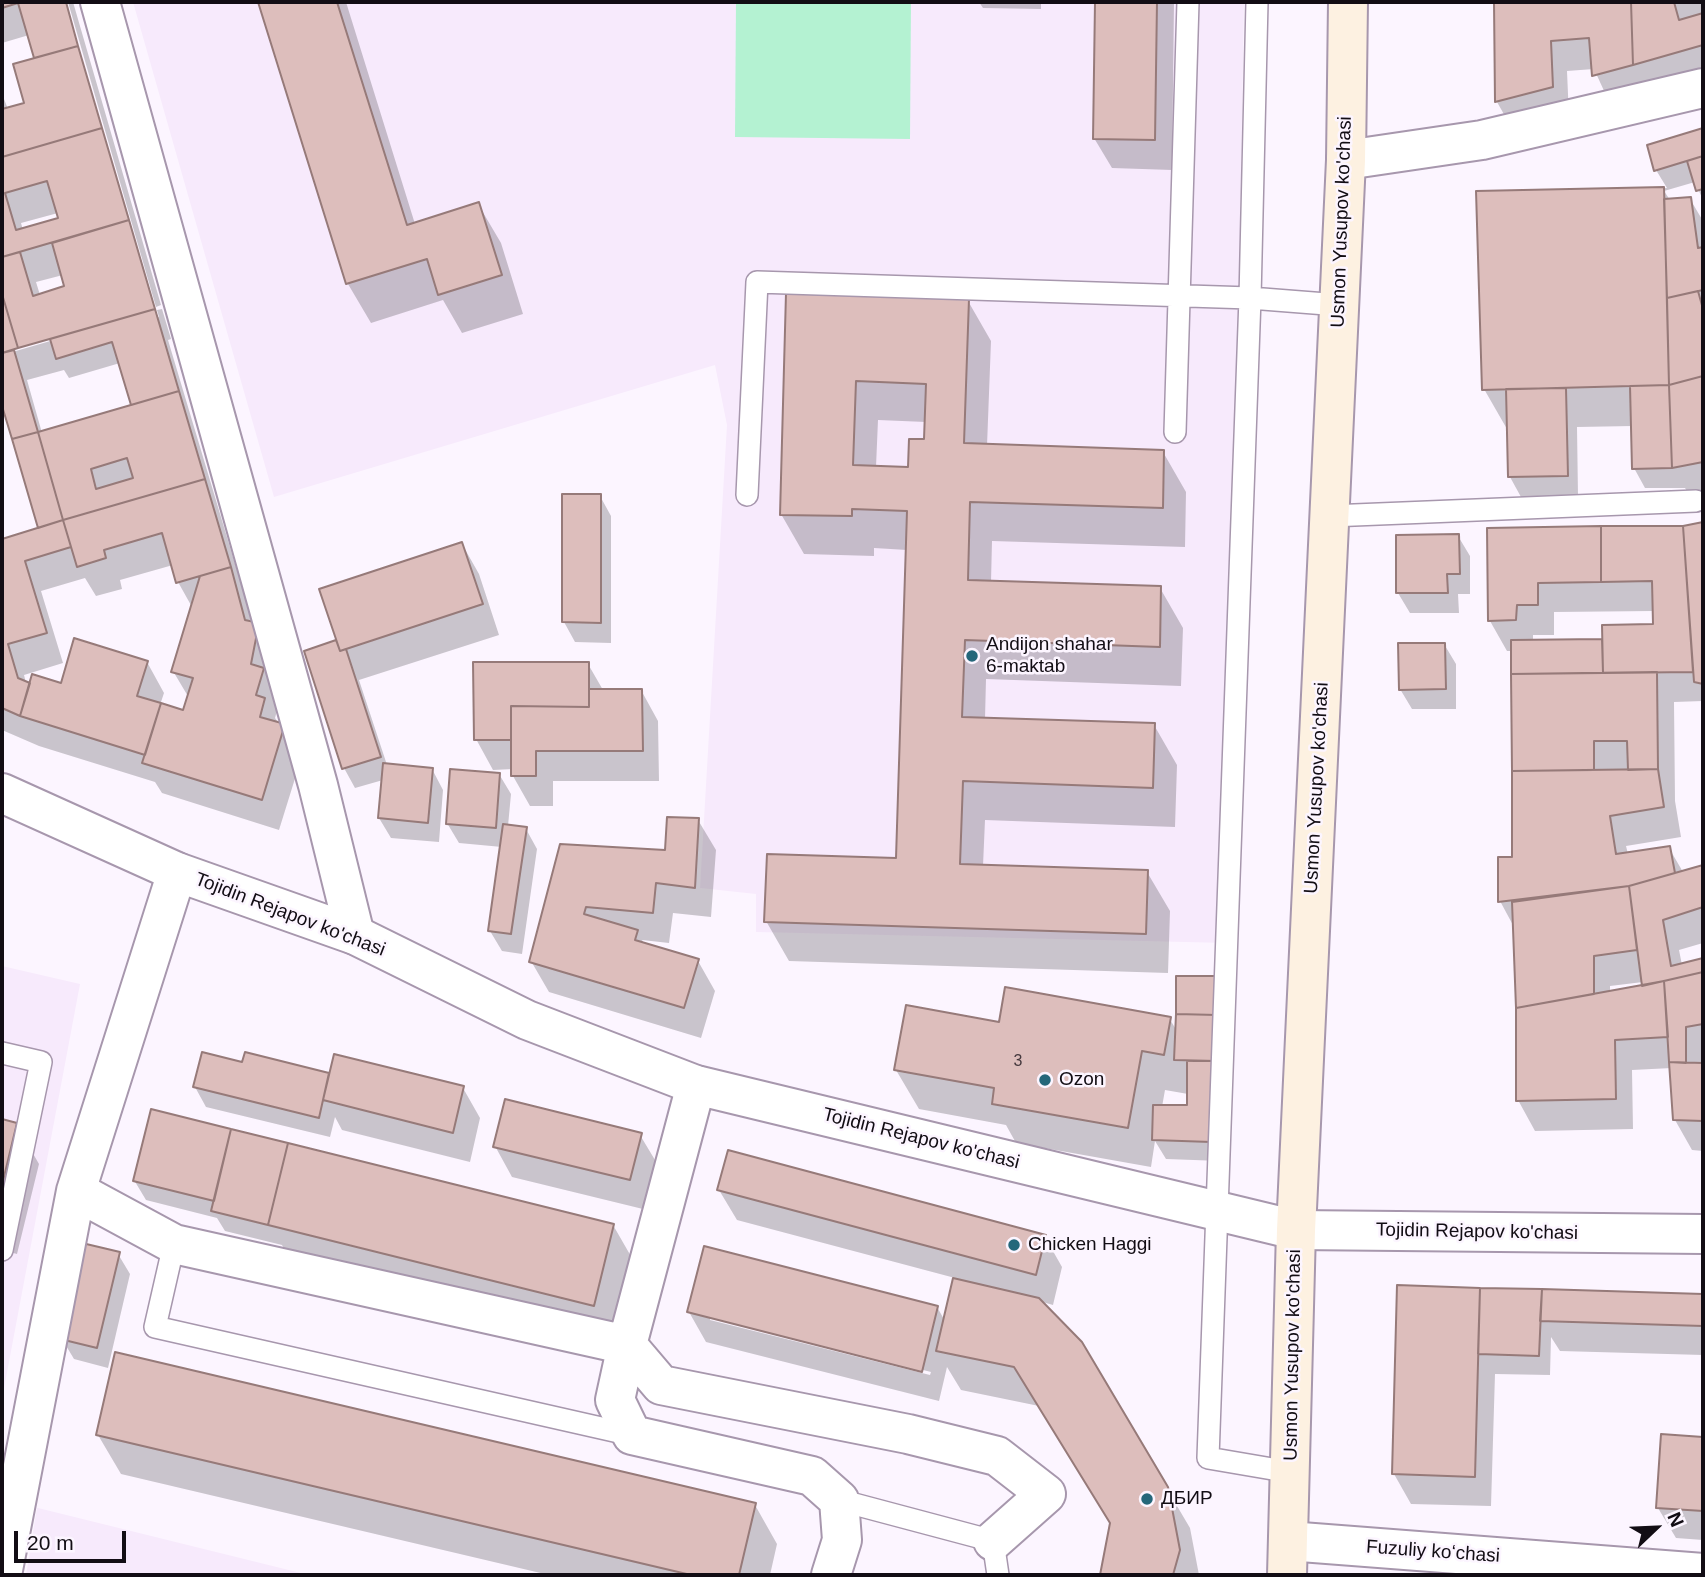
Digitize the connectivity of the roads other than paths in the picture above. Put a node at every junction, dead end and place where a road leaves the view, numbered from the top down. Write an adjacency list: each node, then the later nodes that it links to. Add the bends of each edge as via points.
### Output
1 (100, 2): 16 (street, via 318,785)
2 (1188, 2): 7 (lane)
3 (1256, 2): 8 (lane)
4 (1348, 2): 6 (main road, Usmon Yusupov ko'chasi)
5 (1703, 88): 6 (street, via 1482,140)
6 (1346, 160): 9 (main road, Usmon Yusupov ko'chasi)
7 (1180, 295): 8 (lane); 10 (lane); 11 (lane, via 757,282)
8 (1250, 298): 9 (lane); 20 (lane)
9 (1339, 305): 13 (main road, Usmon Yusupov ko'chasi)
10 (1175, 432)
11 (747, 495)
12 (1696, 501): 13 (lane)
13 (1329, 516): 21 (main road, Usmon Yusupov ko'chasi)
14 (2, 793): 15 (street, Tojidin Rejapov ko'chasi)
15 (177, 872): 16 (street, Tojidin Rejapov ko'chasi); 19 (street, Tojidin Rejapov ko'chasi)
16 (355, 935): 18 (street, Tojidin Rejapov ko'chasi, via 527,1020)
17 (2, 1053): 24 (lane, via 41,1062)
18 (696, 1085): 20 (street, Tojidin Rejapov ko'chasi); 25 (street)
19 (76, 1191): 23 (street); 32 (street, Tojidin Rejapov ko'chasi)
20 (1215, 1210): 21 (street, Tojidin Rejapov ko'chasi); 27 (lane, via 1208,1458)
21 (1296, 1230): 22 (street, Tojidin Rejapov ko'chasi); 27 (main road, Usmon Yusupov ko'chasi)
22 (1703, 1234)
23 (174, 1244): 25 (street); 26 (lane, via 155,1327)
24 (2, 1250)
25 (627, 1345): 26 (street, via 615,1400); 29 (street, via 661,1385 997,1456 1046,1494)
26 (632, 1435): 28 (street, via 812,1476)
27 (1290, 1472): 30 (main road, Usmon Yusupov ko'chasi)
28 (839, 1500): 29 (lane); 33 (street, via 842,1541)
29 (995, 1558)
30 (1287, 1558): 31 (street, Fuzuliy koʻchasi)
31 (1703, 1573)
32 (2, 1575)
33 (831, 1575)

